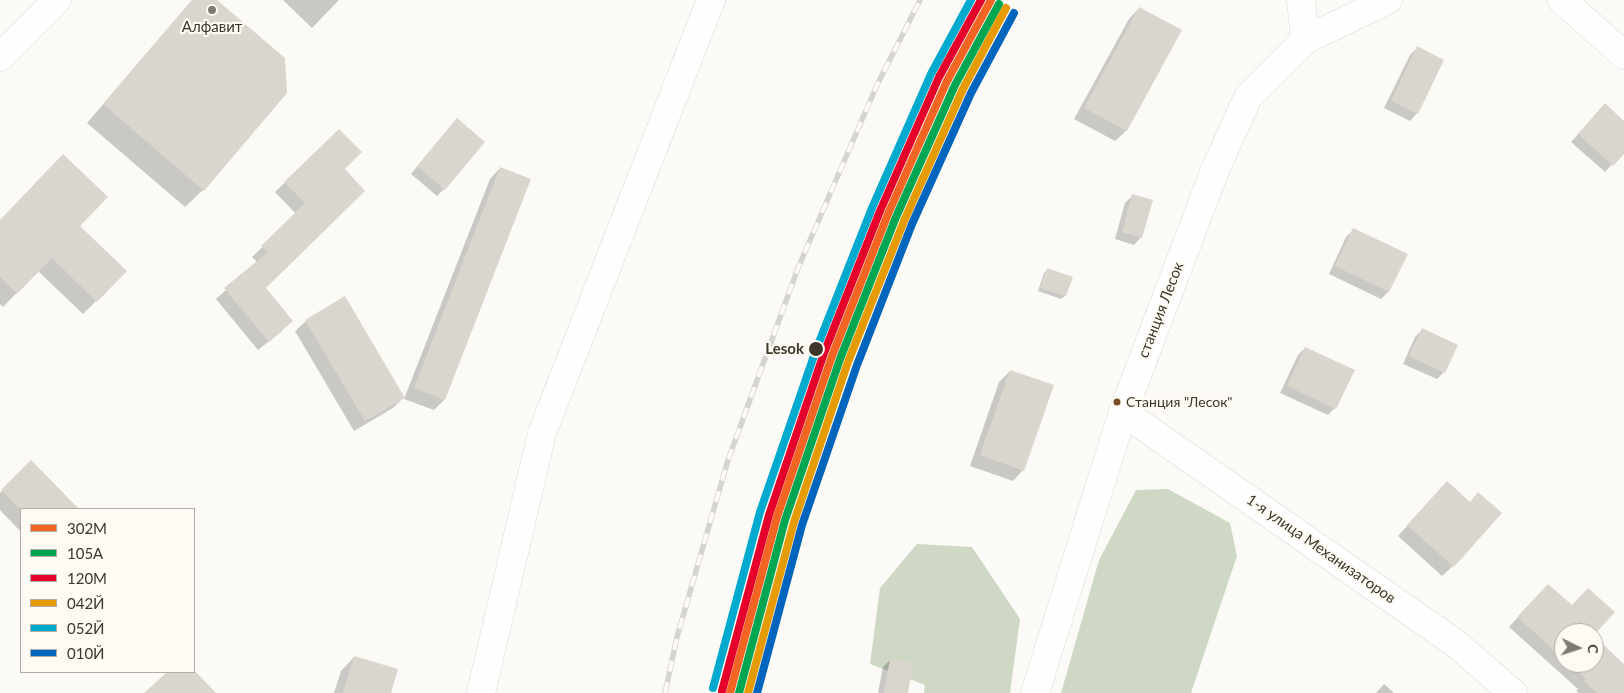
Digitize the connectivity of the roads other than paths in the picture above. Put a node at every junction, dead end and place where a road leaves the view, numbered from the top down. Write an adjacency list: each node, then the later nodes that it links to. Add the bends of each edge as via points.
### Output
1 (57, 0): 8 (street)
2 (711, 0): 10 (street, via 542,433)
3 (1300, 0): 6 (street)
4 (1388, 0): 6 (street, станция Лесок)
5 (1562, 0): 7 (street)
6 (1304, 40): 9 (street, станция Лесок, via 1248,97 1215,170)
7 (1624, 55)
8 (0, 57)
9 (1123, 412): 11 (street, станция Лесок); 12 (street, 1-я улица Механизаторов, via 1455,642)
10 (481, 693)
11 (1035, 693)
12 (1513, 693)

